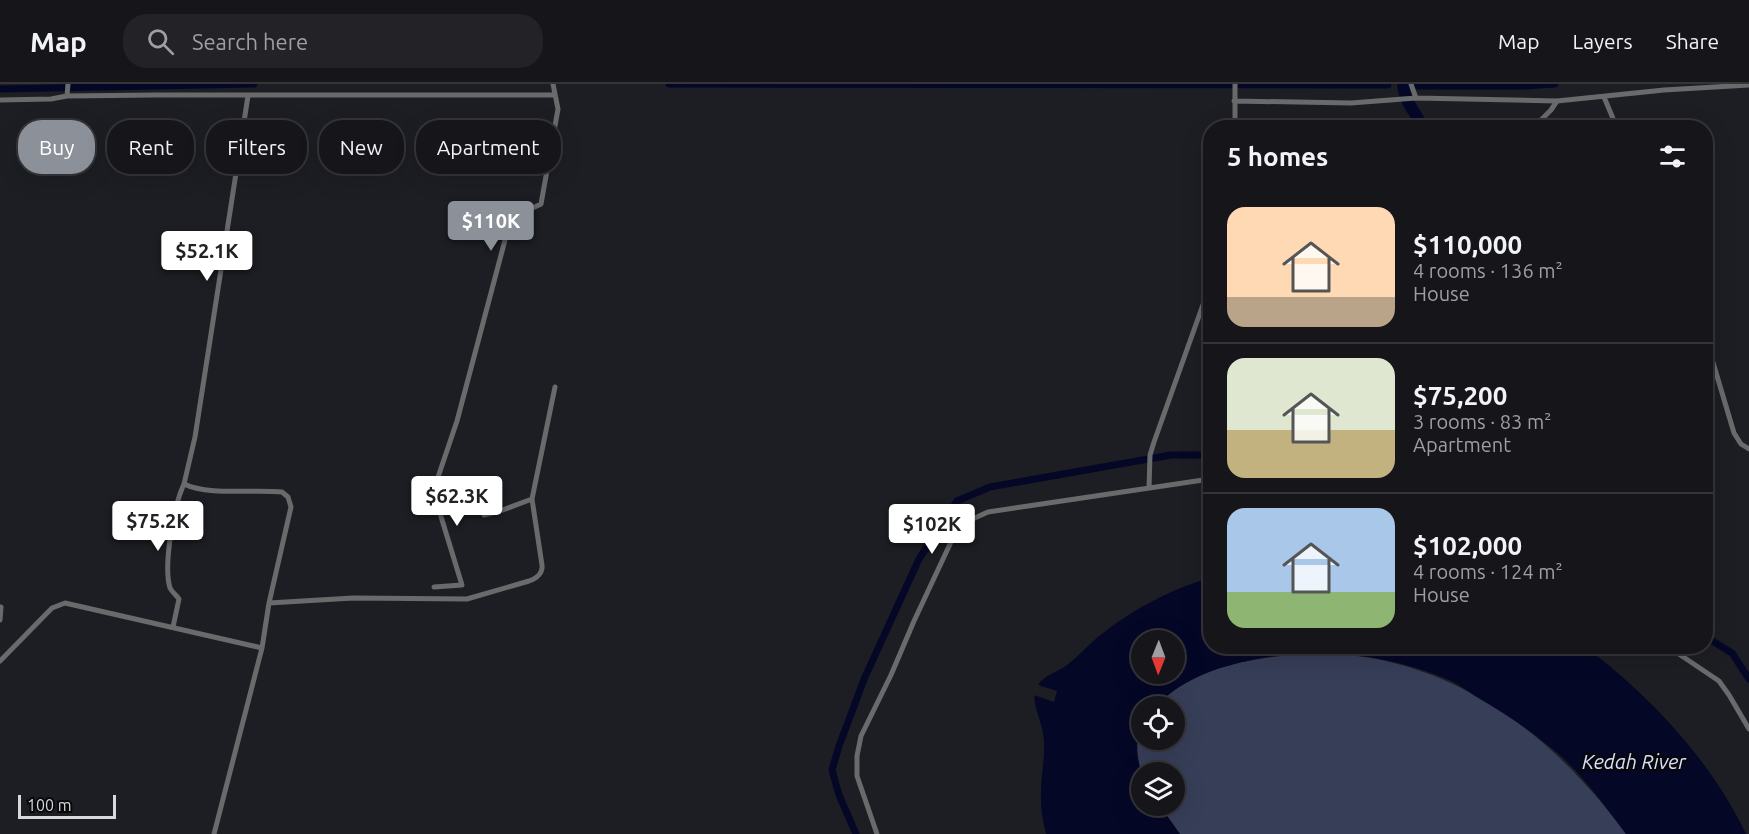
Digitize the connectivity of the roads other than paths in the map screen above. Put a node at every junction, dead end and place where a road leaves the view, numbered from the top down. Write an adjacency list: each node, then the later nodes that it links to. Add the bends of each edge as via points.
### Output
1 (1235, 84): 9 (street)
2 (1411, 84): 8 (street)
3 (1749, 85): 7 (street)
4 (553, 89): 6 (street); 24 (street, via 558,109 541,204 516,216 509,225 457,421 434,489 462,585)
5 (67, 90): 6 (street); 10 (street, via 51,99)
6 (248, 96): 20 (street, via 195,436)
7 (1604, 97): 11 (street); 14 (street)
8 (1413, 98): 9 (street, via 1351,103); 11 (street)
9 (1234, 99): 12 (street)
10 (0, 100)
11 (1557, 101): 13 (street)
12 (1235, 120)
13 (1541, 120)
14 (1614, 120)
15 (1203, 305): 21 (street, via 1150,455)
16 (1713, 362): 18 (street, via 1734,433)
17 (555, 387): 22 (street)
18 (1749, 449)
19 (1203, 480): 21 (street)
20 (184, 484): 25 (street, via 209,490 282,492 288,497 290,513); 28 (street, via 177,502 169,556 171,589 179,599)
21 (1149, 488): 34 (street, via 988,512 968,521 958,532 869,716 858,747 857,776)
22 (532, 500): 23 (street); 25 (street, via 542,570 534,579 467,599 352,598)
23 (484, 515)
24 (434, 586)
25 (269, 603): 29 (street)
26 (1, 607): 27 (street)
27 (0, 620)
28 (173, 627): 29 (street); 31 (street, via 60,603)
29 (262, 648): 33 (street)
30 (1679, 654): 32 (street, via 1719,681)
31 (0, 661)
32 (1749, 729)
33 (214, 834)
34 (877, 834)

